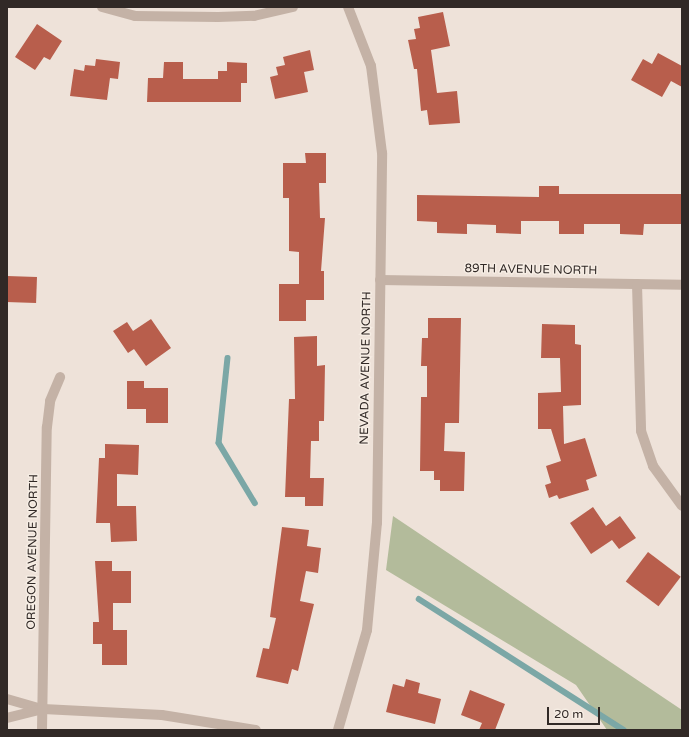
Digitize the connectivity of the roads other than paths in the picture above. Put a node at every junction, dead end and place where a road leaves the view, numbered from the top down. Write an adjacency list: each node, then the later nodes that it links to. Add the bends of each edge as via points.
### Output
1 (102, 7): 2 (street, via 135,16 218,17 254,16)
2 (293, 7)
3 (348, 7): 4 (street, NEVADA AVENUE NORTH, via 371,66 378,109 382,153)
4 (380, 280): 5 (street, 89TH AVENUE NORTH); 14 (street, NEVADA AVENUE NORTH, via 374,574 368,630)
5 (637, 284): 6 (street, 89TH AVENUE NORTH); 8 (street, via 640,431 653,466)
6 (682, 285)
7 (60, 377): 10 (street, OREGON AVENUE NORTH, via 50,401 47,427)
8 (682, 506)
9 (7, 699): 10 (street)
10 (43, 709): 11 (street); 12 (street, OREGON AVENUE NORTH); 13 (street, via 162,715)
11 (7, 718)
12 (42, 730)
13 (256, 730)
14 (338, 730)

